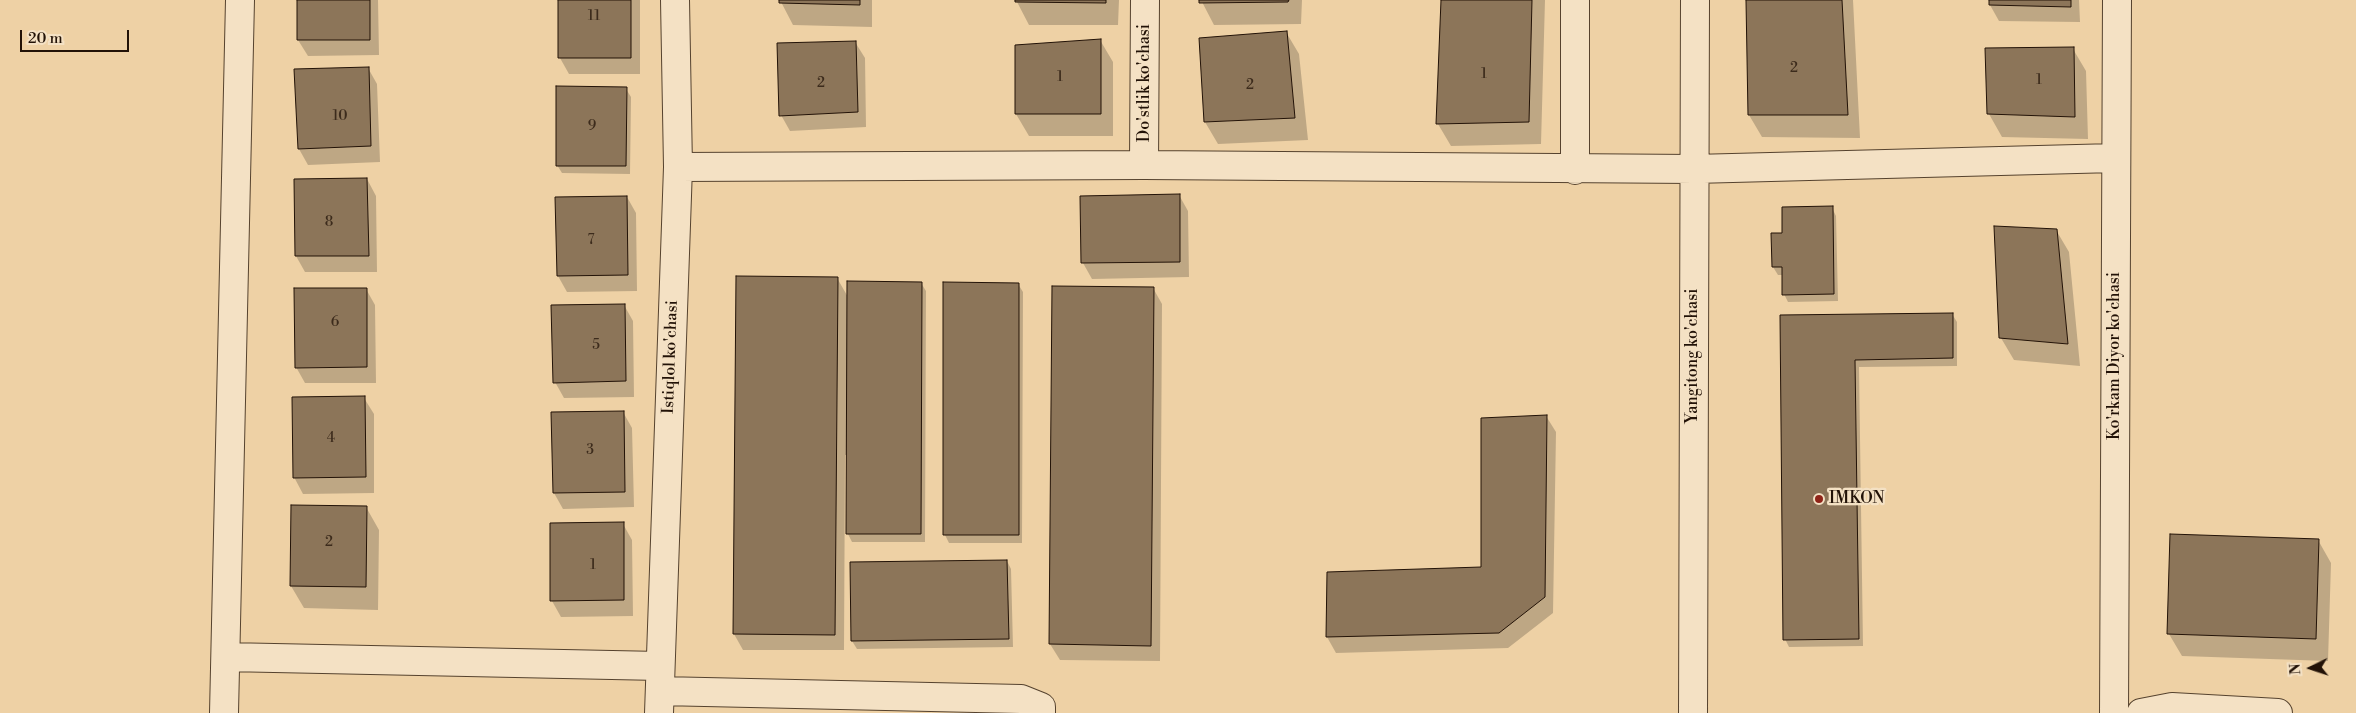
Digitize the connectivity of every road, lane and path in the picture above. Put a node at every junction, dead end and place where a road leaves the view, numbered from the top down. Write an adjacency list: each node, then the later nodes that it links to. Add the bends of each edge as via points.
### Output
1 (240, 0): 12 (street)
2 (675, 0): 9 (street, Istiqlol ko'chasi)
3 (1145, 0): 8 (street, Do'stlik ko'chasi)
4 (1575, 0): 11 (street)
5 (1695, 0): 10 (street, Yangitong ko'chasi)
6 (2118, 0): 7 (street, Ko'rkam Diyor ko'chasi)
7 (2115, 158): 10 (street); 17 (street, Ko'rkam Diyor ko'chasi)
8 (1144, 165): 9 (street); 11 (street)
9 (678, 167): 13 (street, Istiqlol ko'chasi)
10 (1694, 169): 11 (street); 16 (street, Yangitong ko'chasi)
11 (1575, 170)
12 (226, 656): 13 (street); 14 (street)
13 (660, 690): 15 (street, via 1022,699 1041,707)
14 (224, 713)
15 (1041, 713)
16 (1693, 713)
17 (2114, 713)
18 (2141, 713): 19 (street, via 2172,707)
19 (2278, 713)

